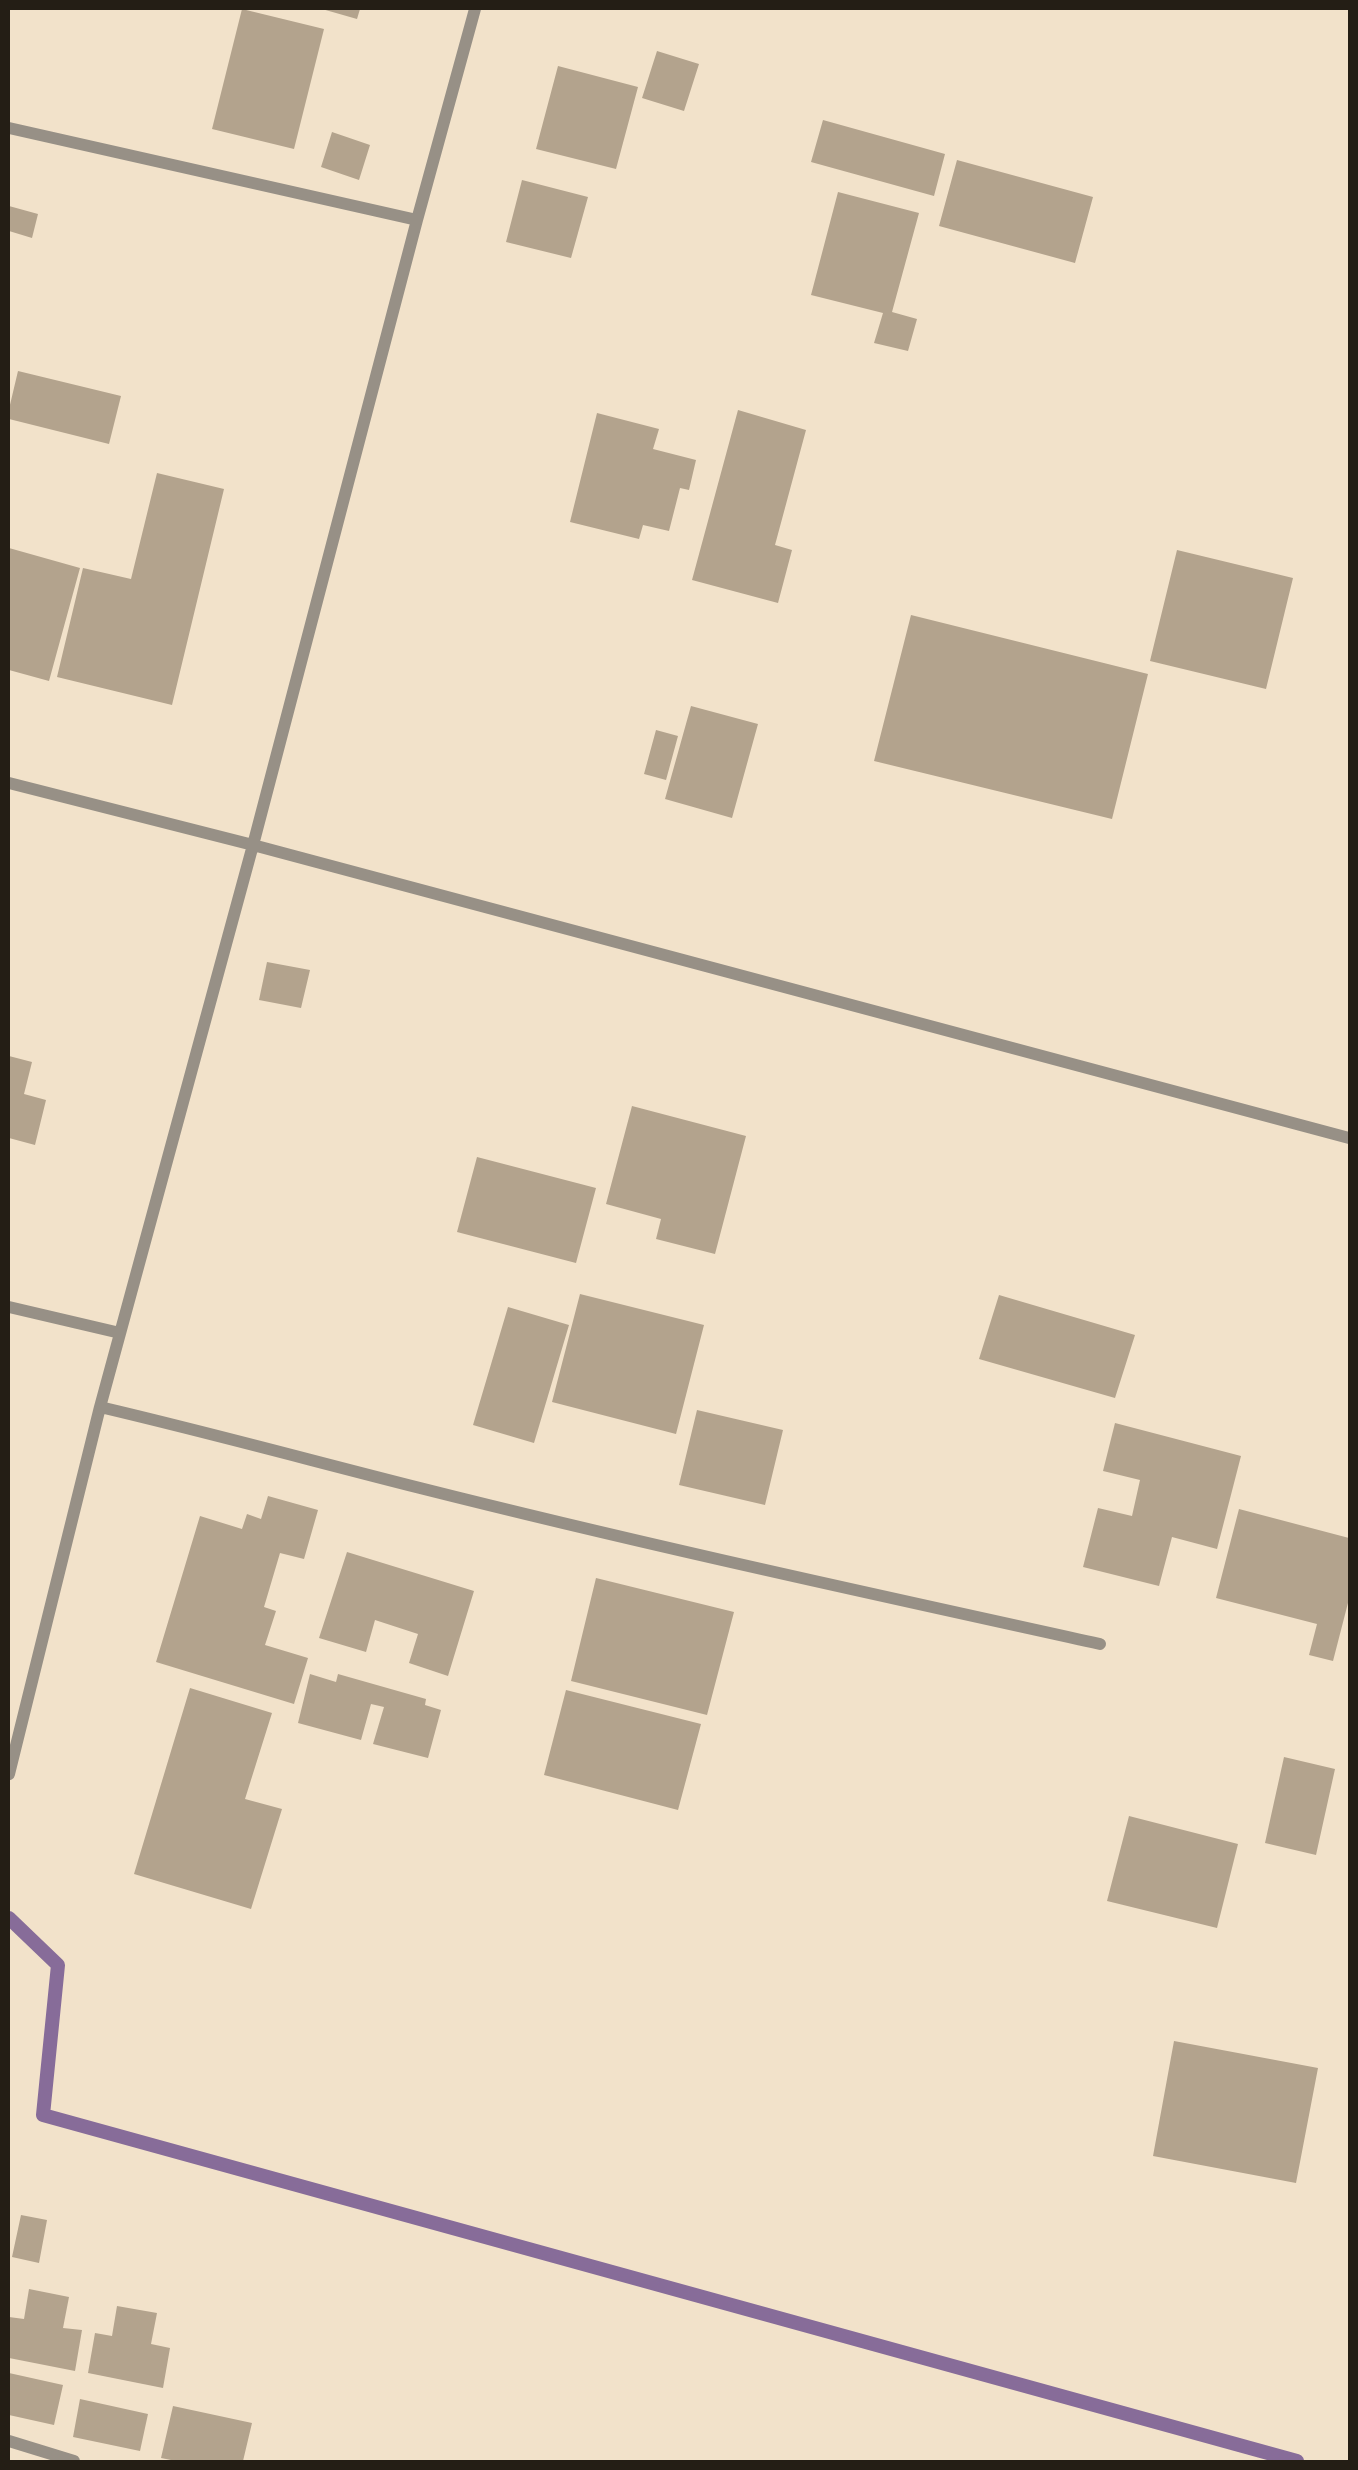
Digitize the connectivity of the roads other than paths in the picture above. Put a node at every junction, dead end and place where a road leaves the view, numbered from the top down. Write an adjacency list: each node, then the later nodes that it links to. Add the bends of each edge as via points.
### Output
1 (476, 9): 3 (street)
2 (9, 128): 3 (street)
3 (417, 220): 5 (street)
4 (9, 783): 5 (street)
5 (253, 845): 6 (street); 8 (street)
6 (1349, 1138)
7 (9, 1307): 8 (street)
8 (120, 1333): 9 (street)
9 (100, 1407): 10 (street, via 738,1565); 11 (street)
10 (1100, 1644)
11 (9, 1774)
12 (9, 2441): 13 (street)
13 (74, 2461)

